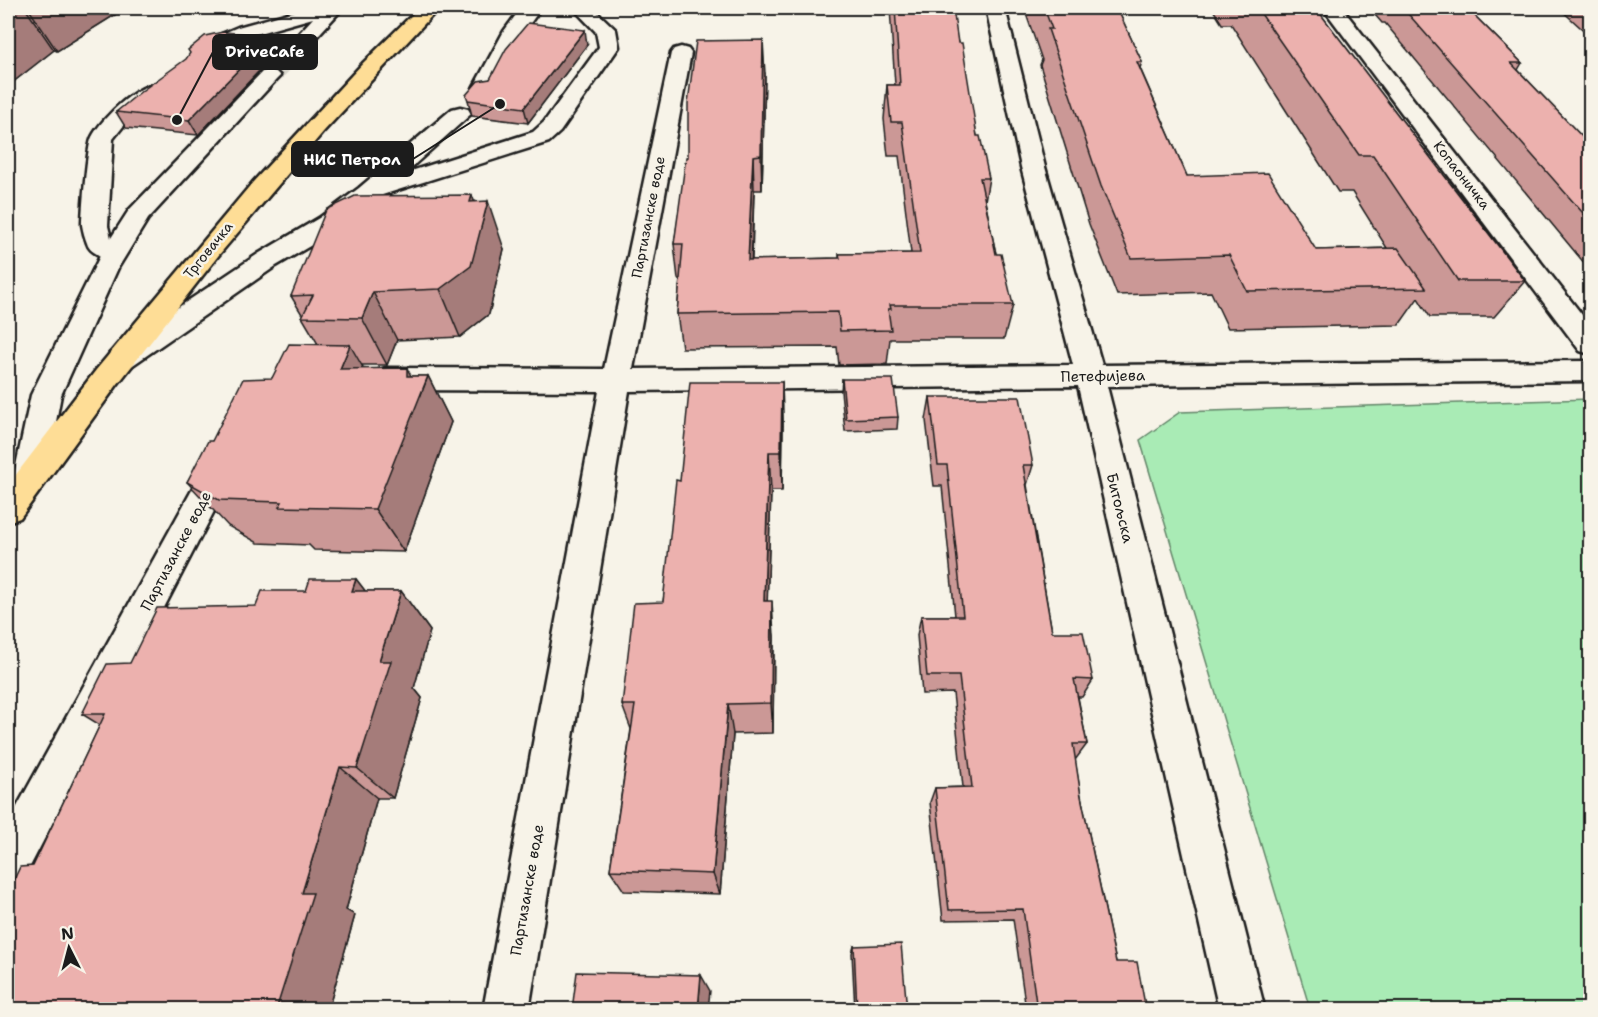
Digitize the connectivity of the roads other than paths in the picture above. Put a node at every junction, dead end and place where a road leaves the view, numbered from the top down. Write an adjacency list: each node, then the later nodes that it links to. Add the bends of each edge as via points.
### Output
1 (326, 8): 8 (street, via 245,31)
2 (333, 8): 9 (street)
3 (429, 8): 20 (main road, Трговачка, via 236,216)
4 (531, 8): 11 (street, via 514,31)
5 (582, 8): 15 (street, via 606,30 609,46)
6 (995, 8): 22 (street, Битољска)
7 (1332, 8): 19 (street, Копаоничка)
8 (212, 45)
9 (292, 52)
10 (681, 53): 24 (street, Партизанске воде)
11 (493, 80)
12 (168, 83): 18 (street, via 121,114 102,139 95,226 100,245)
13 (555, 84): 15 (street)
14 (255, 87): 18 (street, via 138,215)
15 (580, 88): 17 (street, via 541,137)
16 (460, 114): 17 (street)
17 (368, 193): 20 (street, via 328,224 267,260)
18 (115, 253): 26 (street, via 46,395)
19 (1590, 344)
20 (120, 360): 26 (main road, Трговачка)
21 (1590, 371): 22 (street, Петефијева)
22 (1090, 376): 24 (street, Петефијева); 30 (street, Битољска)
23 (361, 378): 24 (street)
24 (616, 380): 29 (street, Партизанске воде)
25 (239, 434): 28 (street, Партизанске воде)
26 (29, 480): 27 (main road, Трговачка)
27 (8, 509)
28 (8, 865)
29 (506, 1010)
30 (1242, 1010)

